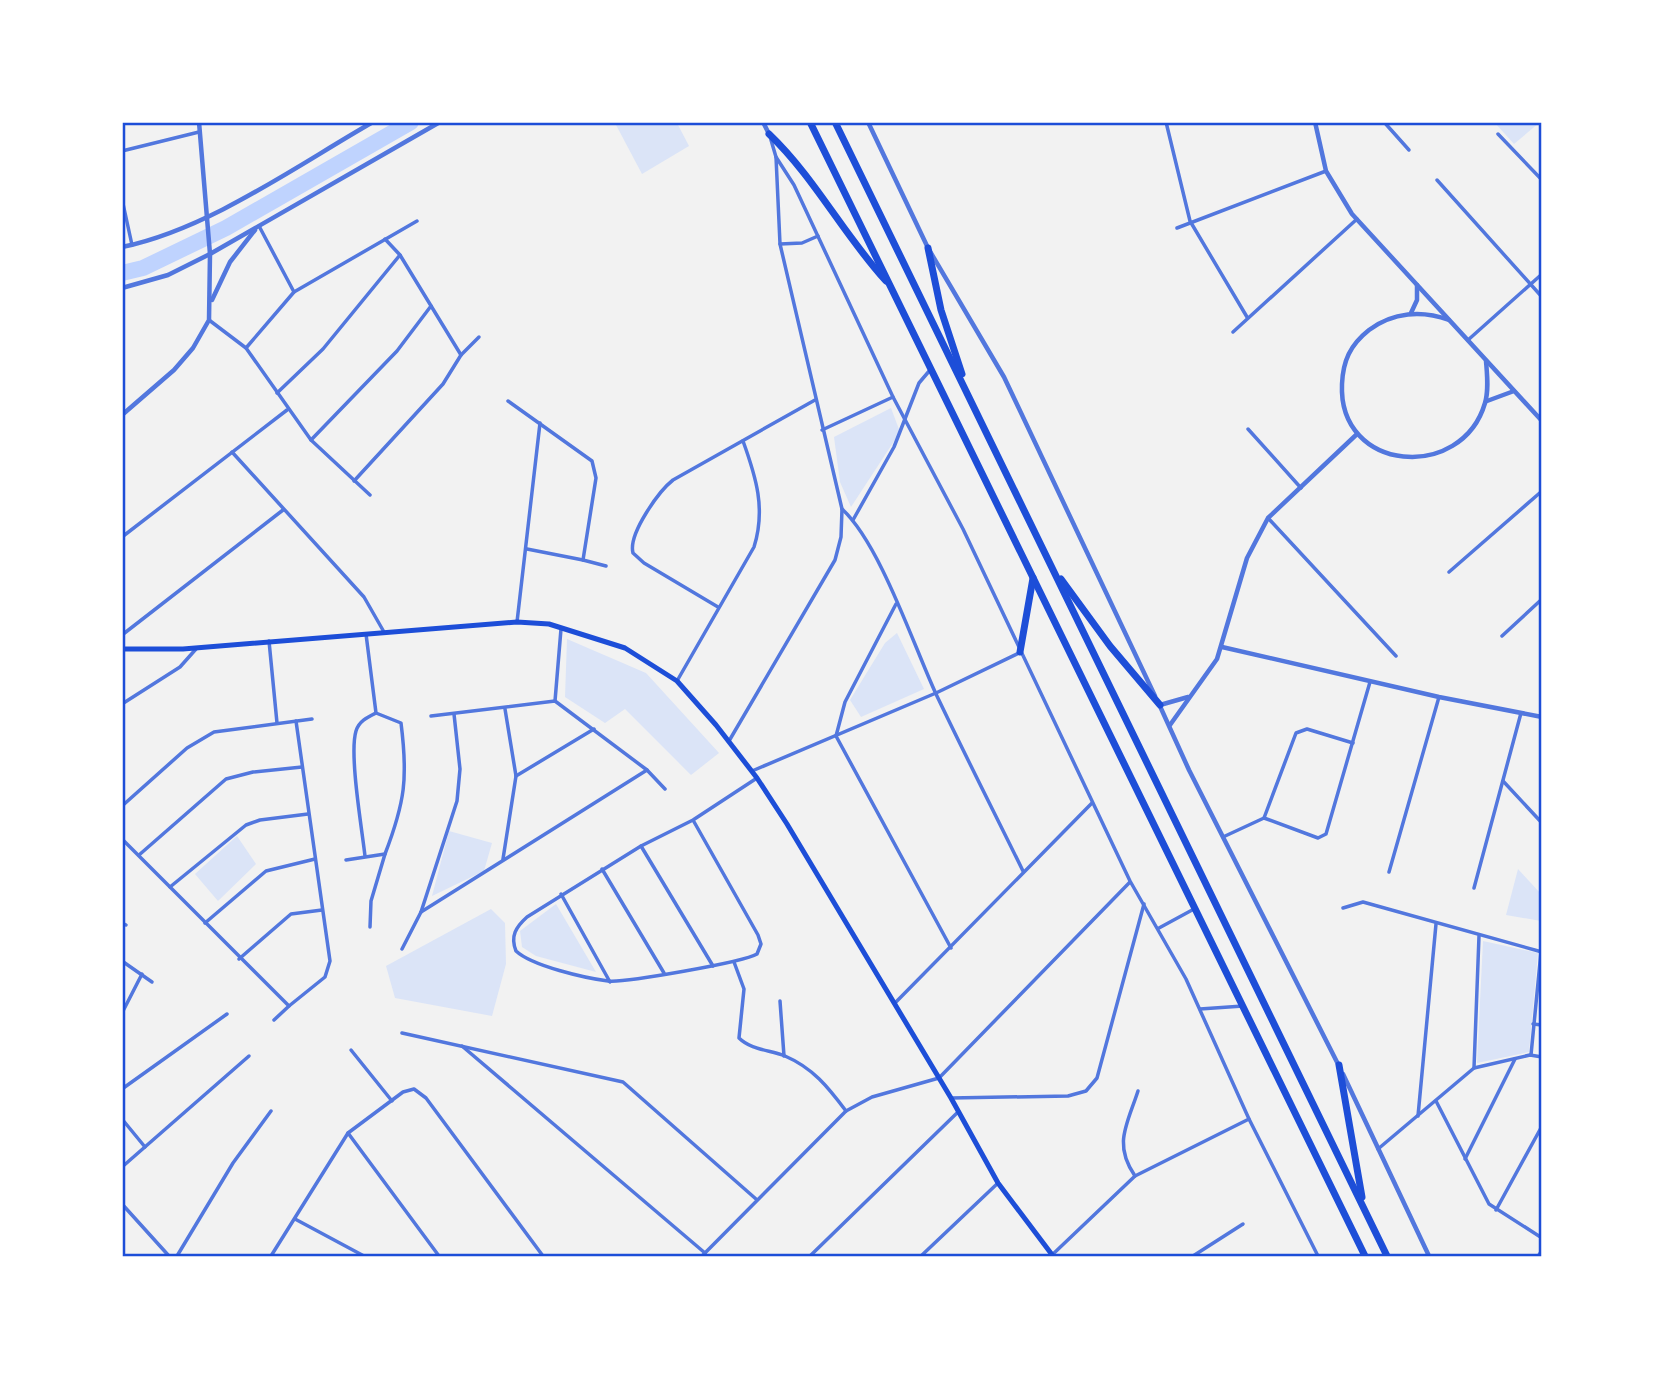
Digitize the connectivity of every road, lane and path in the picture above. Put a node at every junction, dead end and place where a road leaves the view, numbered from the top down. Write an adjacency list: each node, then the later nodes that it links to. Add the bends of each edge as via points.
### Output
1 (199, 122): 11 (street)
2 (373, 122): 21 (street)
3 (440, 122): 25 (street)
4 (763, 122): 12 (street)
5 (810, 122): 39 (highway)
6 (835, 122): 61 (highway)
7 (868, 122): 32 (street)
8 (1166, 122): 24 (street)
9 (1315, 122): 17 (street)
10 (1384, 122): 14 (street)
11 (200, 132): 15 (street); 21 (street)
12 (769, 134): 16 (street); 39 (highway, via 797,161 856,246)
13 (1498, 134): 19 (street)
14 (1409, 150)
15 (122, 151)
16 (776, 157): 27 (street); 29 (street)
17 (1326, 171): 22 (street); 24 (street)
18 (1437, 180): 37 (street)
19 (1542, 180)
20 (122, 199): 30 (street)
21 (207, 217): 30 (street); 33 (street)
22 (1357, 219): 36 (street); 45 (street)
23 (417, 221): 28 (street)
24 (1190, 221): 26 (street); 45 (street)
25 (259, 226): 33 (street); 40 (street); 42 (street, via 230,262)
26 (1177, 228)
27 (818, 236): 29 (street, via 802,243); 57 (street)
28 (385, 239): 34 (street); 40 (street)
29 (780, 244): 58 (street)
30 (132, 245): 31 (street)
31 (122, 247)
32 (928, 248): 61 (highway, via 941,310); 110 (street, via 1004,377)
33 (210, 254): 38 (street, via 168,275); 42 (street)
34 (400, 255): 43 (street); 56 (street, via 323,349)
35 (1542, 274): 37 (street)
36 (1417, 284): 44 (street, via 1417,300); 47 (street)
37 (1530, 284): 41 (street); 50 (street)
38 (122, 288)
39 (894, 289): 54 (highway)
40 (294, 292): 51 (street)
41 (1542, 297)
42 (210, 304): 46 (street)
43 (431, 306): 52 (street); 70 (street, via 397,351)
44 (1410, 313): 47 (street); 69 (street, via 1371,328 1355,342 1343,363 1346,414)
45 (1247, 317): 48 (street)
46 (209, 320): 51 (street); 63 (street, via 174,370)
47 (1449, 320): 50 (street)
48 (1233, 332)
49 (479, 337): 52 (street)
50 (1468, 340): 53 (street)
51 (246, 348): 56 (street)
52 (461, 355): 73 (street, via 443,384)
53 (1486, 361): 55 (street); 60 (street)
54 (932, 367): 64 (street, via 919,383); 87 (highway)
55 (1515, 391): 60 (street); 65 (street)
56 (277, 393): 62 (street)
57 (893, 397): 64 (street); 68 (street)
58 (815, 400): 68 (street); 71 (street)
59 (508, 401): 66 (street)
60 (1486, 401): 69 (street, via 1463,440 1443,452 1399,455 1375,449)
61 (971, 402): 83 (highway)
62 (288, 410): 70 (street); 72 (street)
63 (122, 415)
64 (906, 421): 80 (street); 101 (street)
65 (1542, 421)
66 (540, 424): 82 (street); 84 (street, via 584,454 596,468)
67 (1248, 429): 74 (street)
68 (822, 430): 77 (street)
69 (1356, 435): 74 (street)
70 (311, 440): 73 (street)
71 (743, 441): 90 (street, via 760,499 758,534); 90 (street, via 665,486 631,548 643,563)
72 (232, 452): 78 (street); 81 (street)
73 (354, 481): 76 (street)
74 (1301, 488): 79 (street)
75 (1542, 491): 86 (street)
76 (370, 495)
77 (842, 509): 80 (street); 123 (street, via 835,560)
78 (283, 510): 93 (street, via 364,597); 95 (street)
79 (1268, 518): 98 (street, via 1247,558); 102 (street)
80 (853, 520): 89 (street)
81 (122, 537)
82 (527, 549): 84 (street); 91 (street)
83 (1047, 558): 110 (highway, via 1110,646); 217 (highway)
84 (583, 560): 85 (street)
85 (606, 566)
86 (1449, 572)
87 (1033, 577): 101 (highway); 156 (highway)
88 (1542, 599): 96 (street)
89 (896, 604): 105 (street); 122 (street, via 845,702)
90 (718, 607): 103 (street)
91 (517, 622): 92 (main road); 93 (main road)
92 (561, 627): 103 (main road, via 625,648); 108 (street)
93 (384, 632): 94 (main road)
94 (365, 633): 97 (main road); 113 (street)
95 (122, 635)
96 (1502, 636)
97 (269, 641): 99 (main road); 119 (street)
98 (1222, 647): 104 (street); 106 (street)
99 (196, 648): 100 (main road); 109 (street, via 180,667)
100 (122, 649)
101 (1020, 652): 105 (street); 132 (street)
102 (1396, 656)
103 (677, 681): 123 (main road)
104 (1370, 682): 107 (street); 124 (street)
105 (936, 694): 122 (street); 148 (street)
106 (1189, 697): 110 (street); 120 (street)
107 (1439, 697): 114 (street); 149 (street)
108 (555, 701): 111 (street); 121 (street)
109 (122, 704)
110 (1160, 705): 120 (street)
111 (505, 709): 112 (street); 128 (street)
112 (454, 712): 115 (street); 158 (street, via 460,785)
113 (376, 713): 141 (street, via 401,723 407,780); 143 (street, via 356,731)
114 (1521, 713): 116 (street); 130 (street)
115 (431, 716)
116 (1542, 717)
117 (312, 719): 118 (street)
118 (296, 721): 119 (street); 125 (street)
119 (277, 723): 133 (street, via 233,727 200,739)
120 (1170, 725): 138 (street)
121 (594, 729): 126 (street); 128 (street)
122 (836, 736): 127 (street); 164 (street)
123 (729, 741): 127 (main road)
124 (1353, 743): 135 (street, via 1307,729 1296,733); 135 (street, via 1330,829 1322,837)
125 (302, 767): 134 (street); 142 (street, via 226,779)
126 (647, 770): 131 (street); 145 (street)
127 (752, 771): 129 (main road)
128 (516, 776): 145 (street)
129 (757, 778): 136 (street); 176 (main road)
130 (1502, 780): 137 (street); 152 (street)
131 (665, 789)
132 (1092, 803): 148 (street); 150 (street)
133 (122, 806)
134 (308, 814): 144 (street); 151 (street, via 246,825)
135 (1264, 818): 138 (street)
136 (693, 820): 140 (street); 169 (street, via 761,944 757,954)
137 (1542, 823)
138 (1223, 837): 193 (street)
139 (122, 839): 142 (street)
140 (641, 846): 147 (street); 170 (street)
141 (385, 854): 143 (street); 161 (street, via 370,901)
142 (139, 855): 151 (street)
143 (365, 856): 146 (street)
144 (315, 859): 157 (street); 159 (street, via 266,871)
145 (503, 859): 158 (street)
146 (346, 860)
147 (602, 869): 153 (street); 171 (street)
148 (1023, 871): 164 (street)
149 (1390, 872)
150 (1130, 881): 154 (street); 195 (street)
151 (170, 887): 159 (street)
152 (1474, 888)
153 (561, 894): 174 (street); 174 (street, via 527,917 515,930 512,942 522,957)
154 (1144, 904): 162 (street); 198 (street, via 1092,1086 1068,1096)
155 (1343, 908): 160 (street, via 1363,902)
156 (1195, 909): 162 (street); 178 (highway)
157 (322, 910): 167 (street, via 292,914); 177 (street, via 329,971)
158 (421, 912): 165 (street)
159 (205, 923): 167 (street)
160 (1436, 924): 163 (street); 204 (street)
161 (370, 927)
162 (1159, 928): 179 (street)
163 (1479, 936): 166 (street); 194 (street)
164 (951, 948): 176 (street)
165 (402, 949)
166 (1541, 952): 183 (street)
167 (239, 958): 177 (street)
168 (122, 961): 172 (street)
169 (734, 962): 170 (street); 190 (street, via 744,989 739,1038 749,1046)
170 (713, 966): 171 (street)
171 (664, 973): 174 (street)
172 (142, 974): 173 (street); 180 (street)
173 (152, 982)
174 (610, 982)
175 (780, 1001): 190 (street)
176 (895, 1003): 195 (main road)
177 (289, 1006): 182 (street)
178 (1243, 1006): 179 (street); 235 (highway)
179 (1200, 1009): 206 (street)
180 (122, 1013)
181 (227, 1014): 196 (street)
182 (274, 1020)
183 (1533, 1024): 184 (street); 188 (street)
184 (1542, 1025)
185 (402, 1033): 186 (street)
186 (460, 1045): 215 (street, via 623,1082); 223 (street)
187 (351, 1050): 199 (street)
188 (1530, 1055): 191 (street); 192 (street)
189 (249, 1056): 209 (street)
190 (784, 1056): 202 (street, via 816,1073)
191 (1542, 1057)
192 (1515, 1059): 194 (street); 211 (street)
193 (1339, 1065): 210 (street); 217 (highway)
194 (1474, 1068): 200 (street)
195 (939, 1078): 198 (main road); 202 (street, via 872,1097)
196 (122, 1089)
197 (1138, 1091): 213 (street, via 1122,1147)
198 (951, 1098): 203 (main road)
199 (392, 1101): 208 (street); 229 (street, via 410,1089 426,1098)
200 (1436, 1101): 204 (street); 211 (street)
201 (271, 1111): 225 (street, via 233,1163)
202 (846, 1111): 215 (street)
203 (958, 1112): 214 (main road); 230 (street)
204 (1418, 1116): 210 (street)
205 (122, 1119): 209 (street)
206 (1249, 1119): 213 (street); 234 (street)
207 (1542, 1126): 218 (street)
208 (348, 1133): 219 (street); 228 (street)
209 (145, 1147): 212 (street)
210 (1378, 1149): 237 (street)
211 (1465, 1159): 218 (street, via 1483,1196)
212 (122, 1167)
213 (1135, 1176): 232 (street)
214 (998, 1183): 231 (street); 232 (main road)
215 (756, 1199): 223 (street)
216 (122, 1203): 224 (street)
217 (1364, 1209): 236 (highway)
218 (1496, 1210): 221 (street)
219 (295, 1219): 226 (street); 227 (street)
220 (1243, 1224): 233 (street)
221 (1542, 1238)
222 (1542, 1251): 238 (street)
223 (703, 1255)
224 (169, 1256)
225 (177, 1256)
226 (271, 1256)
227 (364, 1256)
228 (439, 1256)
229 (543, 1256)
230 (810, 1256)
231 (921, 1256)
232 (1051, 1256)
233 (1194, 1256)
234 (1318, 1256)
235 (1365, 1256)
236 (1387, 1256)
237 (1429, 1256)
238 (1539, 1256)

